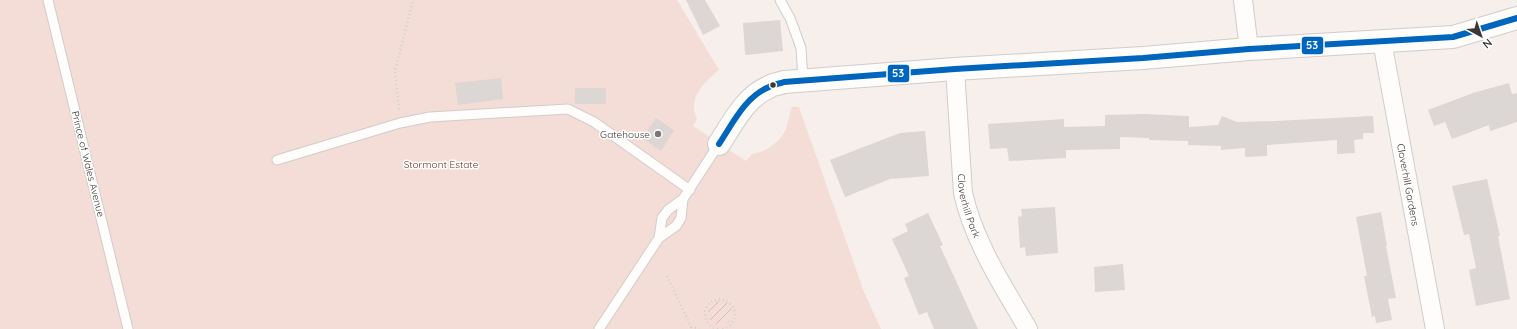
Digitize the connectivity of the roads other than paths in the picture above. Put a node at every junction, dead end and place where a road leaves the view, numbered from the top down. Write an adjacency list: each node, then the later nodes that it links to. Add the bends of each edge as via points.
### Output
1 (48, 0): 14 (lane, Prince of Wales Avenue)
2 (780, 0): 8 (lane, via 801,48)
3 (1243, 0): 6 (street)
4 (1517, 18): 5 (street, via 1453,37)
5 (1382, 41): 6 (street); 17 (street, Cloverhill Gardens)
6 (1249, 49): 7 (street)
7 (955, 69): 8 (street); 16 (street, Cloverhill Park, via 966,210 988,260)
8 (803, 80): 9 (street, via 769,87 753,97)
9 (720, 144): 11 (lane)
10 (277, 160): 11 (lane, via 400,123 430,117 568,109 594,122)
11 (690, 190): 12 (lane)
12 (683, 199): 13 (lane, via 662,218); 13 (lane, via 681,218 676,226)
13 (659, 238): 15 (lane)
14 (128, 329)
15 (599, 329)
16 (1028, 329)
17 (1435, 329)

